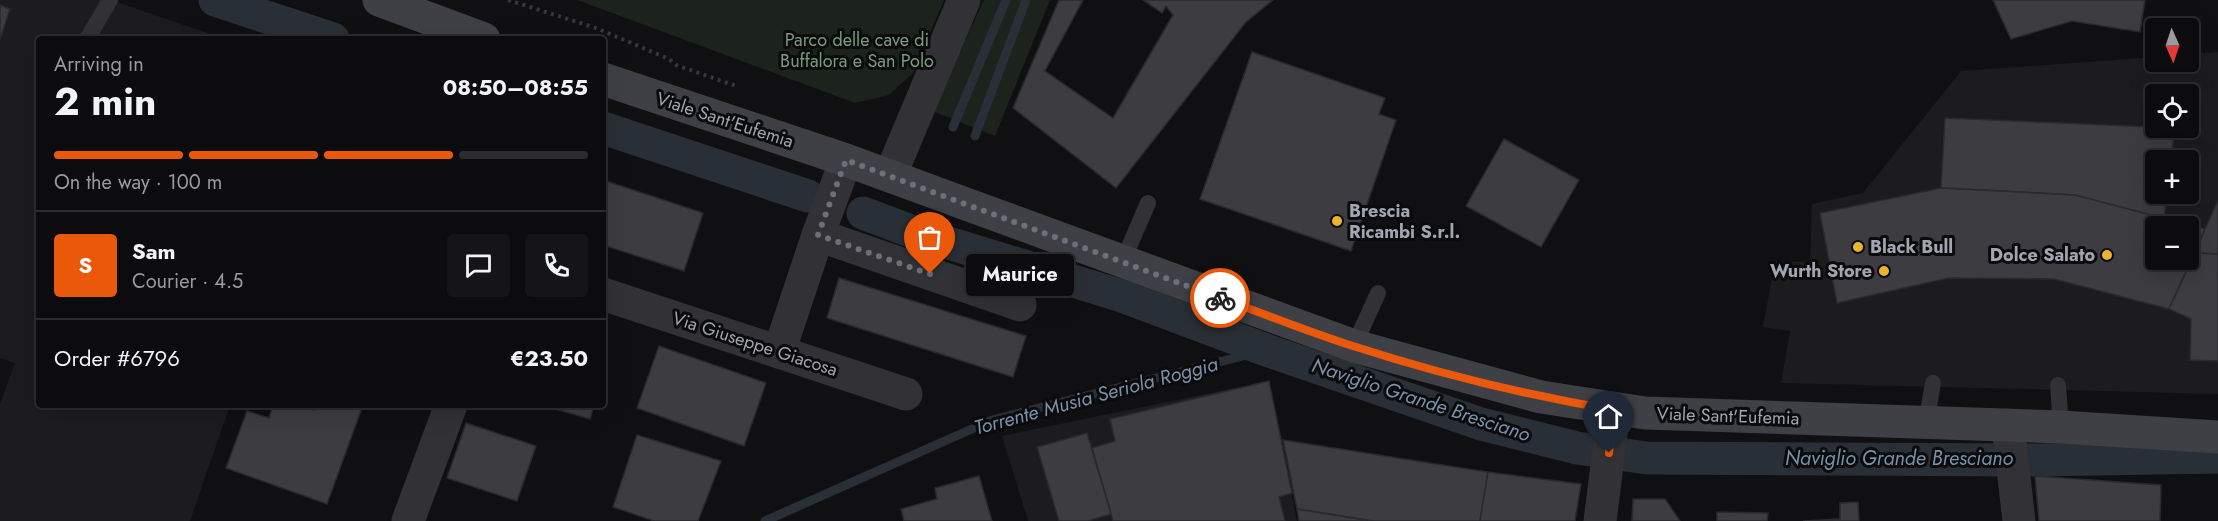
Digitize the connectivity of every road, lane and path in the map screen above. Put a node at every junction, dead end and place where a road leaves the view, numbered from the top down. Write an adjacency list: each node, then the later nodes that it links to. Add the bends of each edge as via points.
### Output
1 (99, 0): 6 (lane)
2 (110, 0): 6 (lane)
3 (379, 0): 7 (main road)
4 (508, 0): 9 (path, via 596,28 676,65)
5 (964, 0): 11 (street)
6 (90, 33)
7 (476, 36)
8 (606, 81): 10 (main road, Viale Sant'Eufemia)
9 (741, 88)
10 (846, 160): 11 (main road, Viale Sant'Eufemia); 13 (street)
11 (890, 176): 14 (main road, Viale Sant'Eufemia)
12 (1148, 203): 14 (lane)
13 (818, 235): 17 (street); 19 (street)
14 (1122, 263): 18 (main road, Viale Sant'Eufemia)
15 (1378, 293): 18 (lane)
16 (606, 295): 19 (street, Via Giuseppe Giacosa)
17 (1020, 305)
18 (1354, 346): 24 (main road, Viale Sant'Eufemia, via 1541,397)
19 (779, 352): 22 (street, Via Giuseppe Giacosa)
20 (1933, 383): 25 (lane)
21 (2058, 385): 26 (lane)
22 (906, 394)
23 (449, 408): 29 (street)
24 (1613, 421): 25 (main road, Viale Sant'Eufemia); 30 (street)
25 (1926, 424): 27 (main road, Viale Sant'Eufemia)
26 (2061, 427): 27 (main road, Viale Sant'Eufemia); 28 (main road, Viale Sant'Eufemia)
27 (2009, 436): 31 (street)
28 (2218, 437)
29 (408, 521)
30 (1600, 521)
31 (2019, 521)

